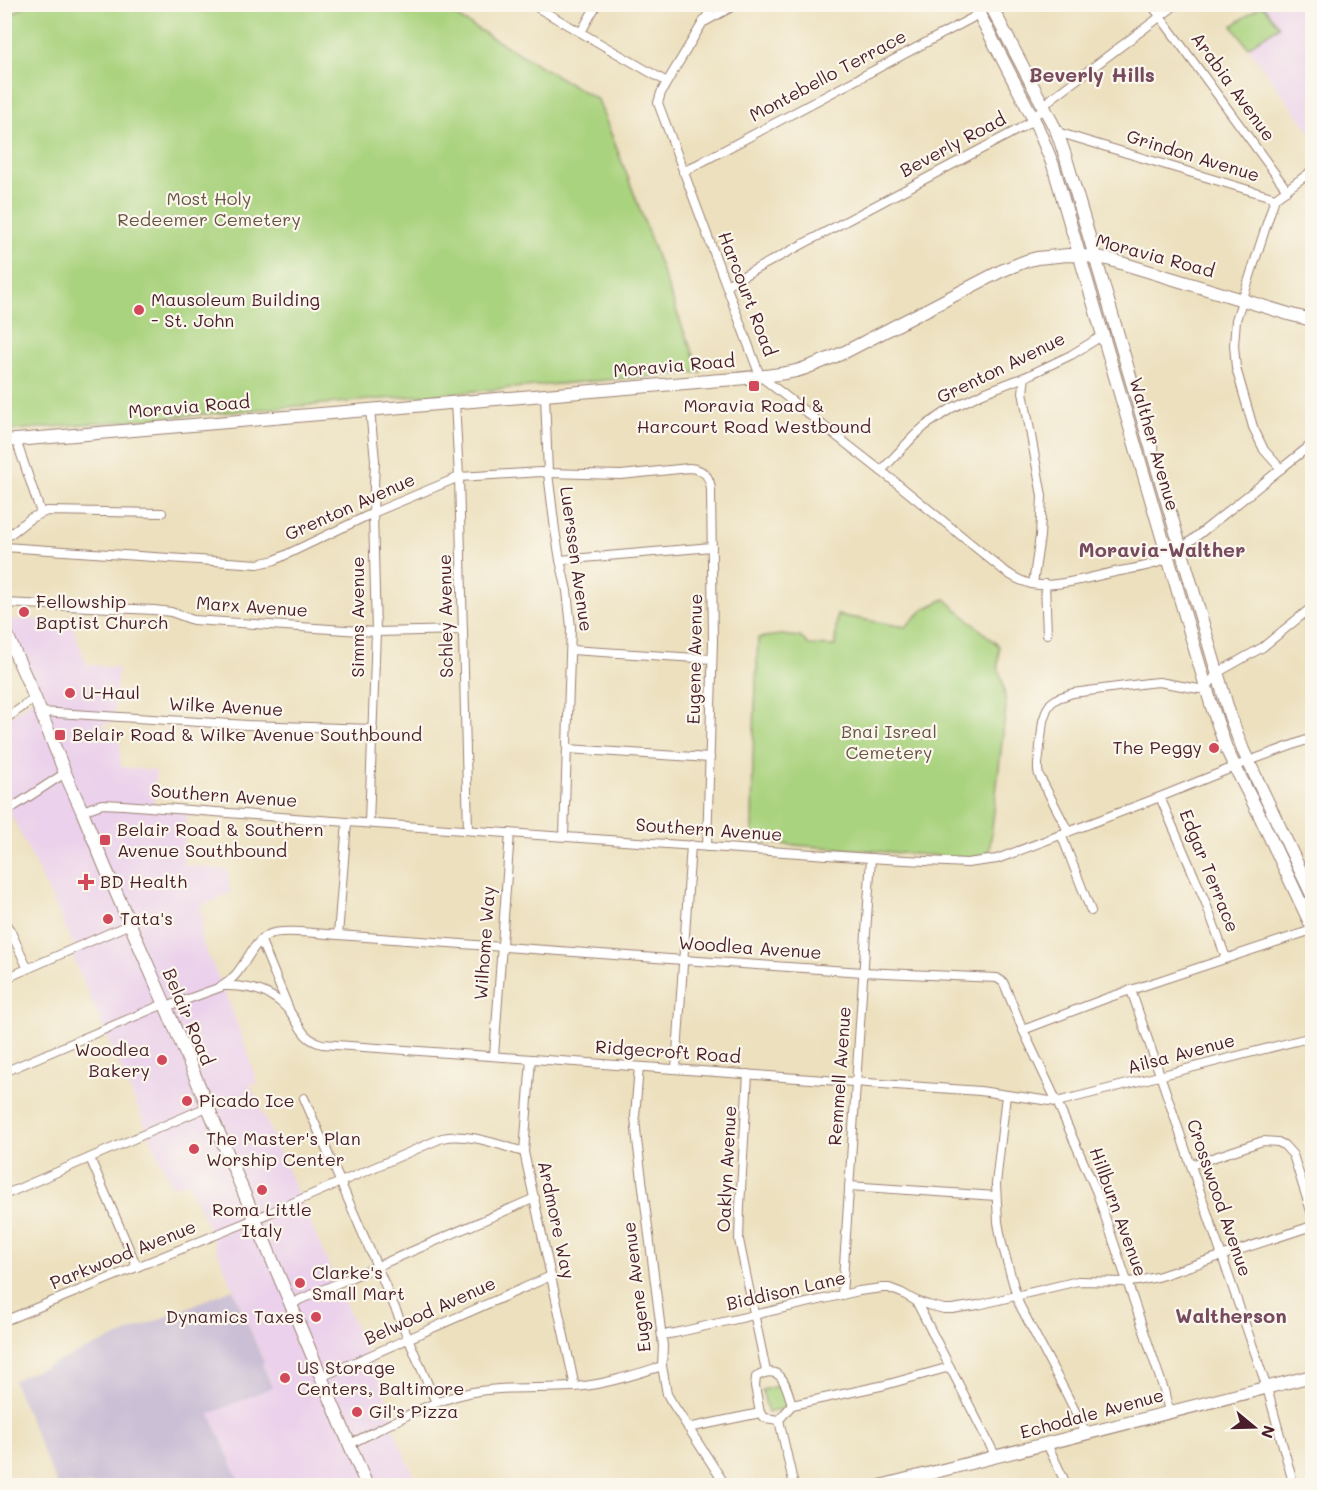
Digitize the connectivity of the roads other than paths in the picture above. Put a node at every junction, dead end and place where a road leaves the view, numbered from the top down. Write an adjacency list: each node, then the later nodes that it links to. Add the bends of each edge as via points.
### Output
1 (531, 4): 11 (street)
2 (597, 4): 11 (street)
3 (714, 4): 10 (street, Harcourt Road)
4 (737, 4): 10 (street)
5 (990, 4): 13 (main road, Walther Avenue)
6 (1151, 4): 9 (street, Arabia Avenue)
7 (1177, 4): 9 (street, Beverly Road)
8 (979, 7): 14 (main road, Walther Avenue); 17 (street, Montebello Terrace, via 972,18)
9 (1160, 17): 13 (street, Beverly Road); 18 (street, Arabia Avenue)
10 (705, 21): 12 (street, Harcourt Road)
11 (581, 32): 12 (street)
12 (667, 82): 17 (street, Harcourt Road, via 659,108)
13 (1043, 106): 14 (street, Beverly Road); 15 (main road, Walther Avenue)
14 (1033, 118): 20 (main road, Walther Avenue, via 1053,165); 22 (street, Beverly Road, via 991,145)
15 (1057, 132): 19 (street, Grindon Avenue); 21 (main road, Walther Avenue)
16 (1312, 171): 18 (street, Grindon Avenue)
17 (683, 172): 22 (street, Harcourt Road)
18 (1287, 190): 19 (street, Grindon Avenue)
19 (1275, 198): 23 (street)
20 (1080, 255): 21 (main road, Moravia Road); 26 (main road, Walther Avenue); 27 (main road, Moravia Road, via 1055,255 1012,266 825,362)
21 (1096, 257): 23 (main road, Moravia Road); 25 (main road, Walther Avenue)
22 (726, 285): 27 (street, Harcourt Road)
23 (1243, 300): 24 (main road, Moravia Road); 34 (street, via 1234,332 1236,368 1253,428 1264,450)
24 (1312, 320)
25 (1117, 330): 26 (street, Grenton Avenue); 45 (main road, Walther Avenue)
26 (1103, 335): 28 (street, Grenton Avenue); 46 (main road, Walther Avenue)
27 (760, 376): 29 (main road, Moravia Road); 35 (street, Harcourt Road)
28 (1025, 377): 35 (street, Grenton Avenue, via 965,401 940,416 914,436); 48 (street, via 1023,392 1042,496)
29 (545, 395): 30 (main road, Moravia Road); 36 (street, Luerssen Avenue)
30 (455, 402): 31 (main road, Moravia Road); 38 (street, Schley Avenue)
31 (370, 410): 32 (main road, Moravia Road); 41 (street, Simms Avenue, via 375,460)
32 (10, 441): 39 (street)
33 (1312, 444): 34 (street)
34 (1281, 469): 45 (street)
35 (881, 471): 48 (street, Harcourt Road, via 1002,569)
36 (548, 473): 37 (street, Grenton Avenue, via 621,475 689,468); 38 (street, Grenton Avenue); 47 (street, Luerssen Avenue)
37 (706, 474): 44 (street, Eugene Avenue, via 711,490)
38 (459, 477): 41 (street, Grenton Avenue); 53 (street, Schley Avenue)
39 (41, 513): 40 (street); 42 (street)
40 (162, 513)
41 (373, 513): 43 (street, Grenton Avenue, via 275,560 258,564); 54 (street, Simms Avenue)
42 (4, 539)
43 (4, 547)
44 (712, 547): 47 (street); 57 (street, Eugene Avenue)
45 (1182, 549): 46 (main road); 58 (main road, Walther Avenue)
46 (1169, 558): 49 (street, Harcourt Road); 59 (main road, Walther Avenue)
47 (560, 560): 56 (street, Luerssen Avenue, via 570,610)
48 (1033, 584): 49 (street, Harcourt Road)
49 (1045, 585): 55 (street)
50 (4, 603): 54 (street, Marx Avenue, via 166,611 200,621)
51 (1312, 607): 58 (street, via 1263,647)
52 (4, 628): 60 (main road, Belair Road)
53 (463, 630): 54 (street, Marx Avenue); 75 (street, Schley Avenue)
54 (376, 632): 63 (street, Simms Avenue)
55 (1047, 634)
56 (571, 650): 57 (street); 65 (street, Luerssen Avenue)
57 (712, 659): 66 (street, Eugene Avenue)
58 (1217, 673): 59 (street); 67 (main road, Walther Avenue)
59 (1207, 687): 68 (main road, Walther Avenue); 77 (street, via 1159,682 1072,693 1054,700 1043,722 1038,764)
60 (35, 698): 61 (main road, Belair Road); 62 (street)
61 (41, 712): 63 (street, Wilke Avenue); 69 (main road, Belair Road)
62 (4, 720)
63 (373, 729): 74 (street, Simms Avenue)
64 (1312, 738): 67 (street, Southern Avenue)
65 (567, 748): 66 (street); 78 (street, Luerssen Avenue)
66 (710, 758): 80 (street, Eugene Avenue)
67 (1249, 761): 68 (street, Southern Avenue); 82 (main road, Walther Avenue)
68 (1234, 767): 70 (street, Southern Avenue); 86 (main road, Walther Avenue)
69 (65, 773): 71 (main road, Belair Road); 72 (street)
70 (1160, 797): 77 (street, Southern Avenue); 90 (street, Edgar Terrace)
71 (82, 811): 73 (street, Southern Avenue, via 102,804); 85 (main road, Belair Road)
72 (4, 813)
73 (347, 822): 74 (street, Southern Avenue); 87 (street)
74 (369, 823): 75 (street, Southern Avenue)
75 (468, 830): 76 (street, Southern Avenue)
76 (510, 833): 78 (street, Southern Avenue); 89 (street, Wilhome Way)
77 (1064, 833): 81 (street, Southern Avenue, via 986,861); 83 (street)
78 (564, 836): 79 (street, Southern Avenue)
79 (691, 845): 80 (street, Southern Avenue); 91 (street)
80 (707, 847): 81 (street, Southern Avenue)
81 (871, 858): 93 (street, Remmell Avenue)
82 (1312, 895)
83 (1091, 911)
84 (4, 921): 92 (street)
85 (130, 924): 92 (street); 97 (main road, Belair Road)
86 (1312, 929): 90 (street)
87 (338, 935): 88 (street, Woodlea Avenue, via 278,932); 89 (street, Woodlea Avenue)
88 (261, 940): 95 (street, via 239,972); 98 (street, Ridgecroft Road)
89 (502, 946): 91 (street, Woodlea Avenue); 101 (street, Wilhome Way)
90 (1226, 958): 96 (street)
91 (683, 960): 93 (street, Woodlea Avenue); 104 (street)
92 (28, 969): 94 (street)
93 (863, 972): 99 (street, Woodlea Avenue, via 997,978 1005,986); 108 (street, Remmell Avenue)
94 (4, 980)
95 (223, 986): 97 (street); 98 (street, Ridgecroft Road, via 260,990)
96 (1131, 990): 99 (street); 107 (street, Crosswood Avenue)
97 (165, 1006): 105 (street); 112 (main road, Belair Road)
98 (290, 1012): 101 (street, Ridgecroft Road, via 305,1035 322,1044)
99 (1023, 1030): 111 (street, Hillburn Avenue)
100 (1312, 1037): 107 (street, Ailsa Avenue)
101 (494, 1056): 102 (street, Ridgecroft Road)
102 (531, 1059): 103 (street, Ridgecroft Road); 113 (street, Ardmore Way)
103 (639, 1066): 104 (street, Ridgecroft Road); 135 (street, Eugene Avenue, via 636,1123)
104 (676, 1069): 106 (street, Ridgecroft Road)
105 (4, 1071)
106 (748, 1074): 108 (street, Ridgecroft Road); 133 (street, Oaklyn Avenue, via 739,1231)
107 (1160, 1076): 111 (street, Ailsa Avenue); 115 (street, Crosswood Avenue)
108 (856, 1082): 109 (street, Ridgecroft Road); 117 (street, Remmell Avenue)
109 (1006, 1095): 111 (street, Ridgecroft Road); 119 (street)
110 (304, 1098): 116 (street)
111 (1057, 1102): 128 (street, Hillburn Avenue, via 1097,1193)
112 (207, 1107): 114 (street); 122 (main road, Belair Road)
113 (524, 1152): 116 (street, Parkwood Avenue, via 448,1137); 120 (street, Ardmore Way)
114 (90, 1158): 118 (street); 125 (street)
115 (1191, 1165): 121 (street, via 1263,1141 1278,1142 1293,1155); 124 (street, Crosswood Avenue)
116 (340, 1182): 122 (street, Parkwood Avenue); 126 (street)
117 (849, 1186): 119 (street); 130 (street, Remmell Avenue)
118 (4, 1195)
119 (996, 1196): 129 (street, via 1002,1244)
120 (535, 1198): 126 (street); 127 (street, Ardmore Way)
121 (1312, 1214)
122 (254, 1219): 125 (street, Parkwood Avenue); 132 (main road, Belair Road)
123 (1312, 1226): 124 (street, Biddison Lane)
124 (1222, 1257): 128 (street, Biddison Lane); 143 (street, Crosswood Avenue)
125 (137, 1267): 134 (street, Parkwood Avenue)
126 (377, 1267): 132 (street); 136 (street)
127 (552, 1276): 136 (street, Belwood Avenue); 142 (street, Ardmore Way)
128 (1126, 1282): 129 (street, Biddison Lane, via 1078,1281); 146 (street, Hillburn Avenue)
129 (1016, 1295): 131 (street, Biddison Lane, via 952,1309); 150 (street)
130 (842, 1296): 131 (street, Biddison Lane, via 882,1288 896,1290); 133 (street, Biddison Lane)
131 (916, 1301): 138 (street)
132 (291, 1306): 141 (main road, Belair Road)
133 (755, 1315): 135 (street, Biddison Lane); 139 (street, Oaklyn Avenue)
134 (4, 1321)
135 (662, 1335): 137 (street, Eugene Avenue)
136 (408, 1338): 141 (street, Belwood Avenue); 144 (street)
137 (662, 1366): 142 (street); 149 (street, Eugene Avenue, via 667,1394)
138 (950, 1367): 145 (street); 153 (street)
139 (766, 1371): 145 (street, via 774,1372 784,1381); 147 (street, via 756,1377)
140 (1312, 1376): 143 (main road, Echodale Avenue)
141 (321, 1377): 152 (main road, Belair Road)
142 (575, 1387): 152 (street, via 467,1394 436,1403)
143 (1267, 1388): 146 (main road, Echodale Avenue); 163 (street, Crosswood Avenue)
144 (434, 1398)
145 (792, 1405): 148 (street)
146 (1169, 1412): 150 (main road, Echodale Avenue)
147 (760, 1413): 148 (street); 149 (street)
148 (779, 1420): 160 (street)
149 (688, 1428): 159 (street, Eugene Avenue)
150 (1086, 1433): 151 (main road, Echodale Avenue)
151 (1047, 1443): 153 (main road, Echodale Avenue); 162 (street)
152 (350, 1444): 158 (main road, Belair Road)
153 (996, 1457): 155 (main road, Echodale Avenue)
154 (4, 1473): 157 (street)
155 (898, 1483): 161 (main road, Echodale Avenue)
156 (1312, 1483): 164 (street)
157 (9, 1485)
158 (367, 1485)
159 (726, 1485)
160 (794, 1485)
161 (880, 1485)
162 (1067, 1485)
163 (1294, 1485)
164 (1303, 1485)

